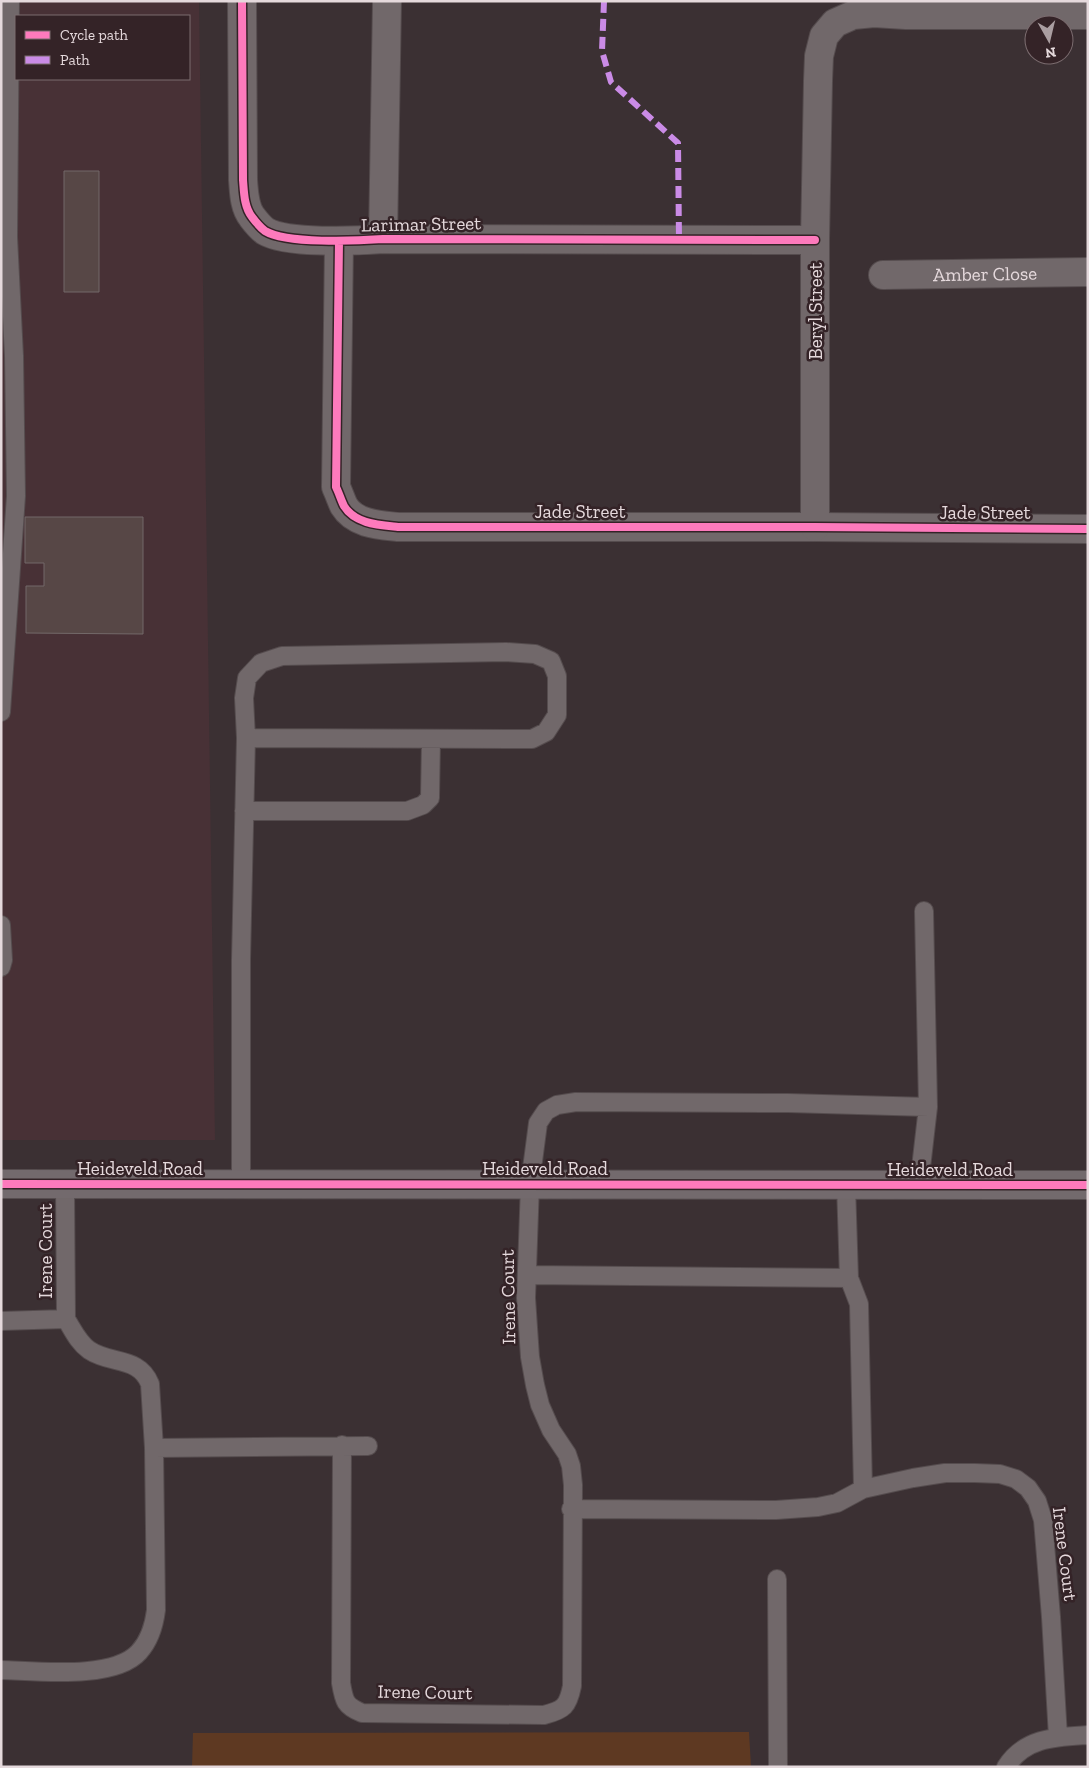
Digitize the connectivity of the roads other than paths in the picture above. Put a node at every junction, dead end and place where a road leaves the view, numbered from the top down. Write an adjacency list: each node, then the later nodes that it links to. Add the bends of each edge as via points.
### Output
1 (10, 1): 12 (lane, via 8,237 16,496)
2 (242, 1): 7 (street, Larimar Street, via 243,180 250,216 265,231 283,237)
3 (387, 1): 5 (street)
4 (1088, 15): 6 (street, Beryl Street, via 874,13 852,15 835,23 824,36 819,56)
5 (382, 239): 6 (street, Larimar Street); 7 (street, Larimar Street)
6 (815, 240): 10 (street, Beryl Street)
7 (339, 241): 10 (street, Jade Street, via 336,487 344,507 357,519 398,527)
8 (1088, 272): 9 (street, Amber Close)
9 (884, 276)
10 (815, 527): 11 (street, Jade Street)
11 (1088, 529)
12 (1, 712)
13 (246, 738): 14 (lane); 14 (lane, via 244,698 247,678 261,663 282,656 506,652 535,654 551,661 557,676 557,715 546,732 532,739); 15 (lane)
14 (431, 739): 15 (lane, via 430,798 407,812)
15 (244, 811): 22 (lane)
16 (924, 911): 19 (lane)
17 (1, 925): 18 (lane)
18 (1, 967)
19 (928, 1107): 23 (lane, Irene Court, via 788,1103 557,1104 546,1111 538,1123); 25 (lane)
20 (1, 1184): 21 (street, Heideveld Road)
21 (66, 1184): 22 (street, Heideveld Road); 29 (lane, Irene Court)
22 (241, 1184): 23 (street, Heideveld Road)
23 (530, 1184): 24 (street, Heideveld Road); 27 (lane, Irene Court)
24 (846, 1185): 25 (street, Heideveld Road); 28 (lane)
25 (919, 1185): 26 (street, Heideveld Road)
26 (1088, 1185)
27 (527, 1275): 28 (lane); 35 (lane, Irene Court, via 534,1385 540,1406 571,1466)
28 (849, 1278): 34 (lane, via 859,1304)
29 (66, 1319): 30 (lane, Irene Court); 33 (lane, Irene Court, via 90,1350 130,1364 146,1375 150,1384)
30 (1, 1321)
31 (342, 1445): 32 (lane); 33 (lane); 35 (lane, Irene Court, via 342,1684 344,1698 350,1708 362,1713 544,1715 565,1707 572,1686)
32 (368, 1446)
33 (154, 1448): 37 (lane, Irene Court, via 156,1610 149,1638 138,1653 124,1663 102,1670)
34 (863, 1489): 35 (lane, Irene Court, via 837,1503 818,1508); 39 (lane, Irene Court, via 945,1473 975,1472 1000,1474 1016,1479 1028,1488 1043,1520)
35 (571, 1509)
36 (777, 1579): 40 (lane)
37 (1, 1670)
38 (1088, 1734): 39 (lane)
39 (1058, 1737): 41 (lane, via 1033,1743 1015,1755)
40 (778, 1767)
41 (1006, 1767)

